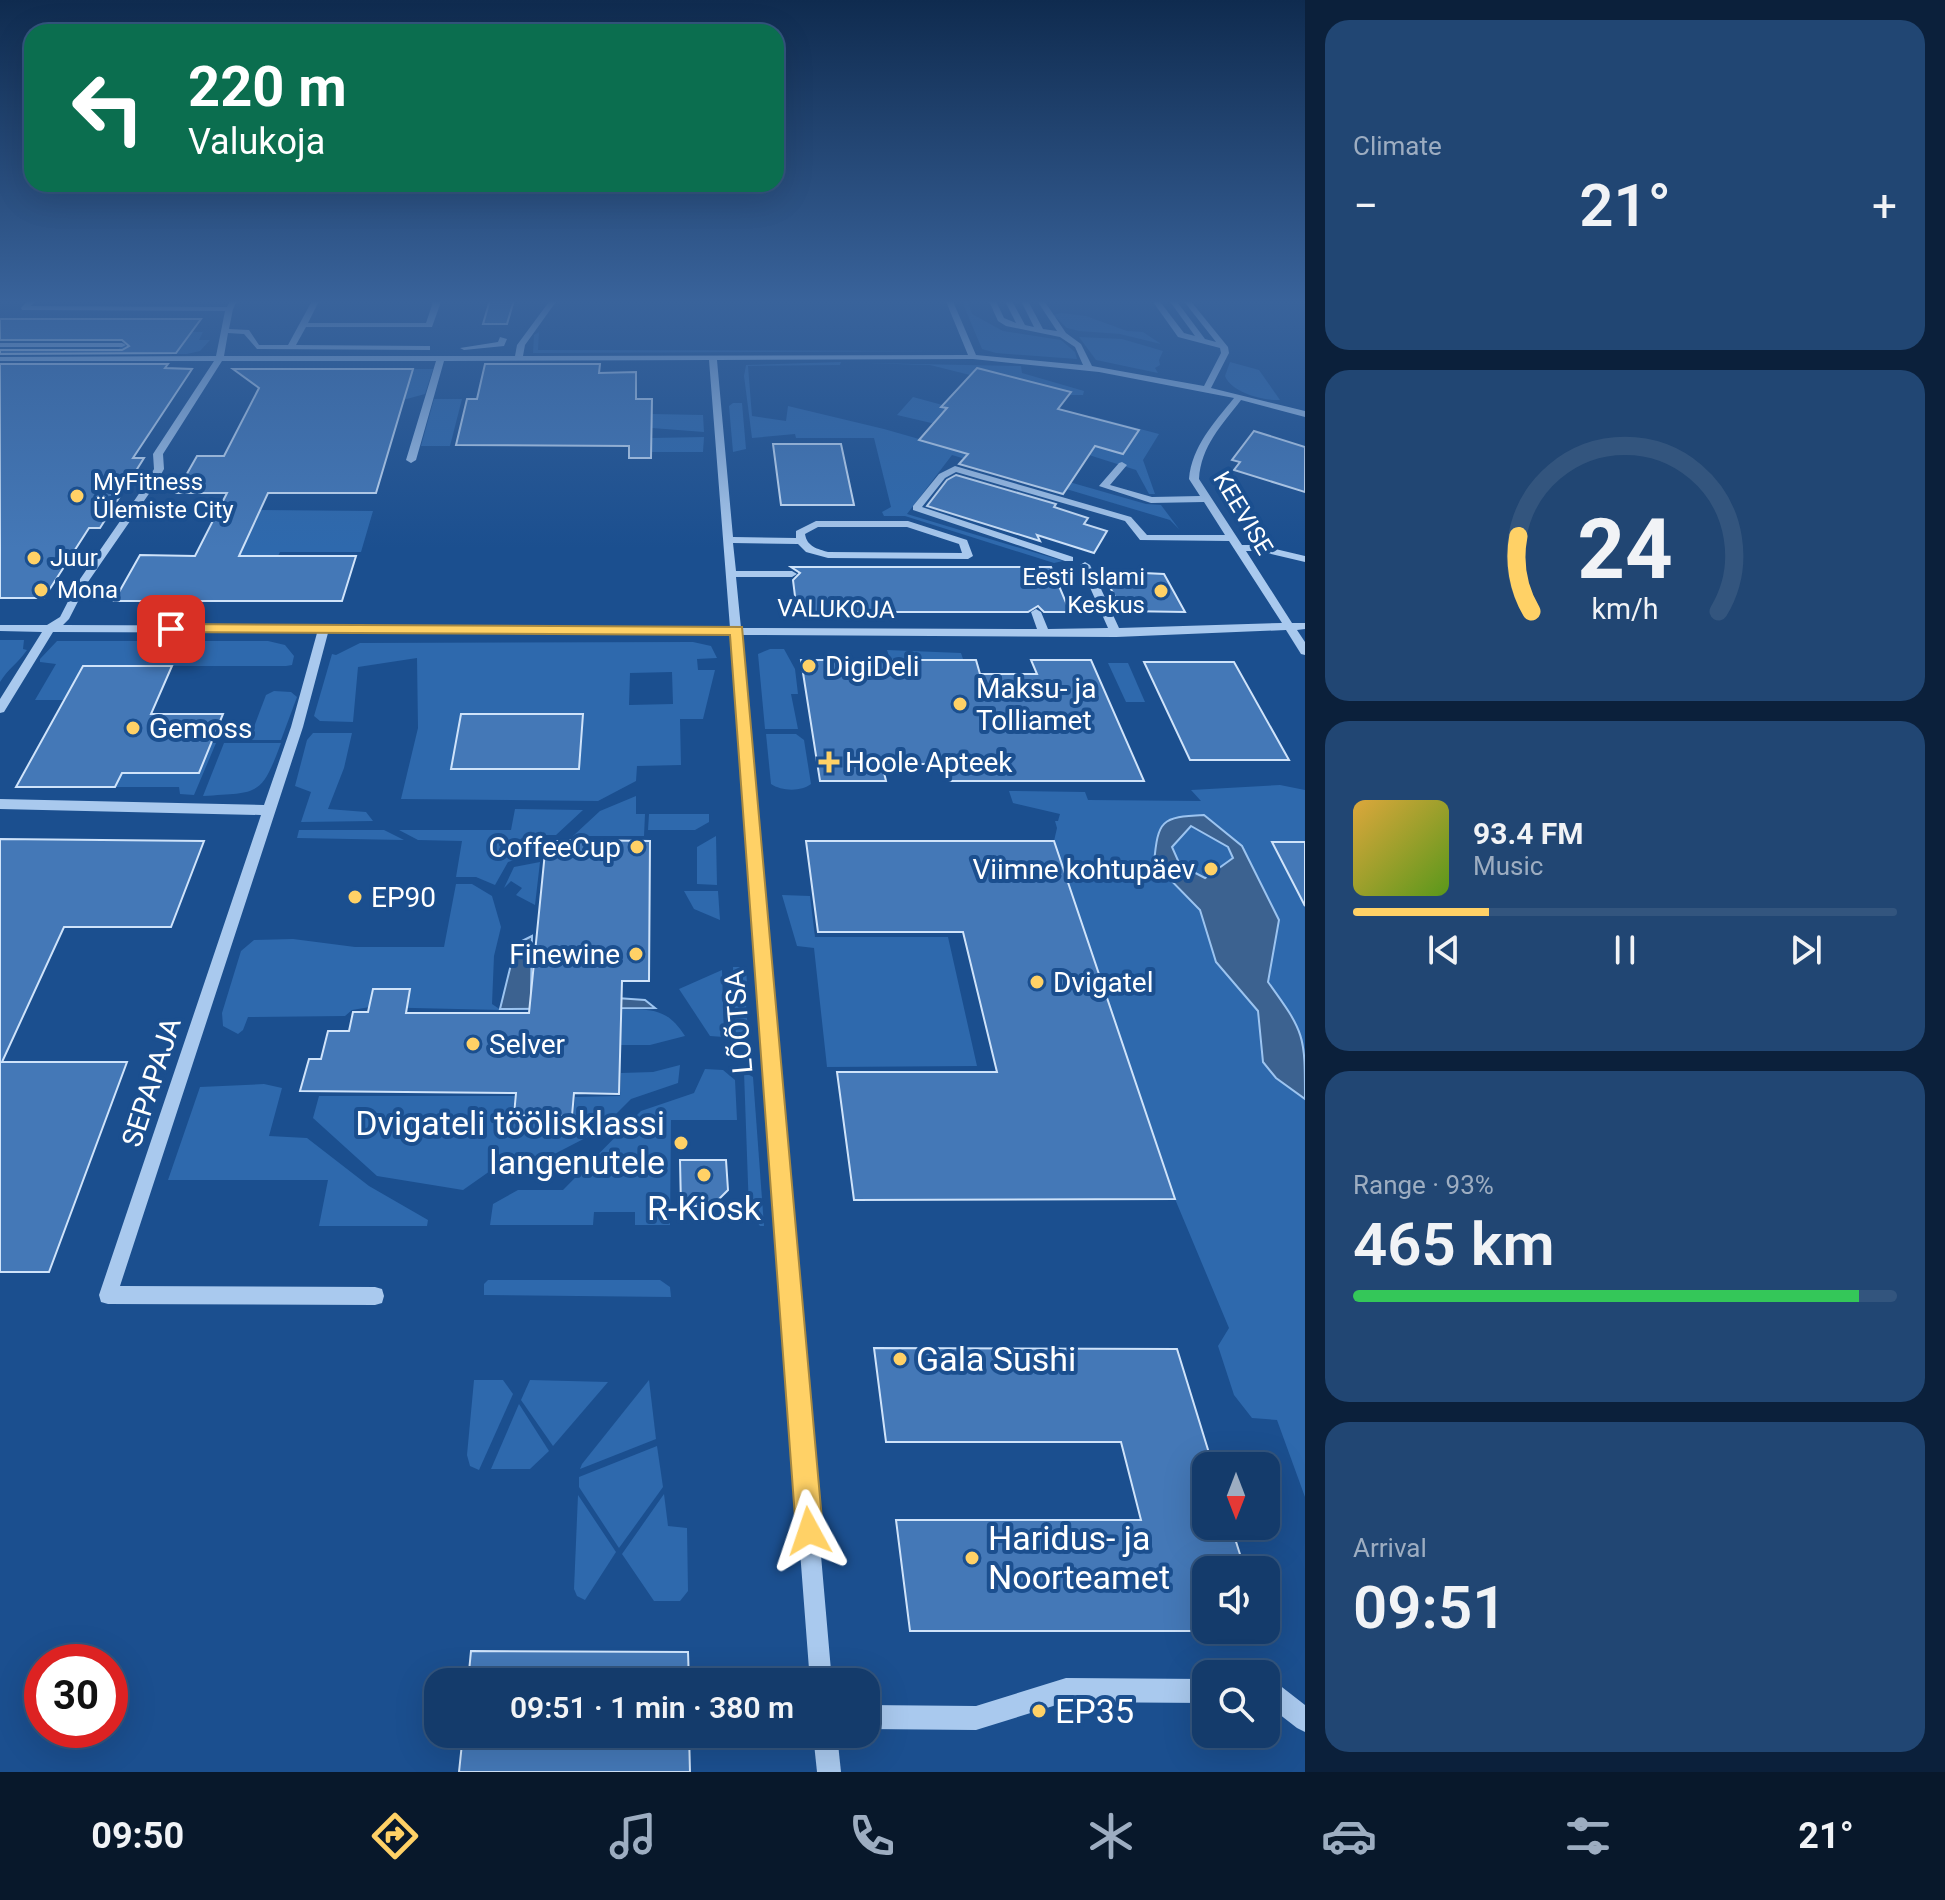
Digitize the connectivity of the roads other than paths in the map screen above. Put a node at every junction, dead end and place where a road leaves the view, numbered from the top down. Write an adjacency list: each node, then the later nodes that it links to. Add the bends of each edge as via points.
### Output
1 (205, 382): 25 (street, via 158,454 159,469 150,485 64,619)
2 (434, 382): 9 (street)
3 (715, 382): 12 (street, LÕÕTSA)
4 (1171, 382): 6 (street)
5 (1210, 382): 6 (street)
6 (1207, 388): 7 (street)
7 (1240, 396): 8 (street); 11 (street, KEEVISE, via 1194,463 1194,479)
8 (1305, 414)
9 (411, 460)
10 (1122, 465): 11 (street, via 1104,486 1151,500)
11 (1205, 499): 14 (street, KEEVISE)
12 (729, 537): 13 (street); 19 (street, LÕÕTSA)
13 (801, 537): 13 (street, via 810,550 828,555 968,556 963,542 908,524 816,524)
14 (1231, 538): 15 (street, KEEVISE); 16 (street, via 1144,538 1128,519 955,469 942,476 916,508)
15 (1237, 548): 17 (street); 22 (street, KEEVISE)
16 (1069, 559)
17 (1305, 559)
18 (1085, 565): 29 (street)
19 (732, 574): 20 (street); 27 (street, LÕÕTSA)
20 (792, 574)
21 (1036, 612): 28 (street)
22 (1288, 626): 23 (street, VALUKOJA); 29 (street, VALUKOJA); 30 (street, KEEVISE)
23 (1305, 626)
24 (0, 628): 25 (street, VALUKOJA)
25 (50, 628): 26 (street, VALUKOJA); 31 (street)
26 (323, 630): 27 (street, VALUKOJA); 33 (street, SEPAPAJA)
27 (737, 630): 28 (street, VALUKOJA); 35 (street, LÕÕTSA)
28 (1044, 633): 29 (street, VALUKOJA)
29 (1116, 633)
30 (1305, 651)
31 (0, 709)
32 (0, 804): 33 (street)
33 (269, 810): 34 (street, SEPAPAJA, via 108,1295)
34 (375, 1296)
35 (820, 1668)
36 (1192, 1691): 38 (street, via 1066,1690 976,1718)
37 (1280, 1700): 39 (street)
38 (880, 1717)
39 (1305, 1720)
40 (826, 1748): 41 (street)
41 (829, 1772)

